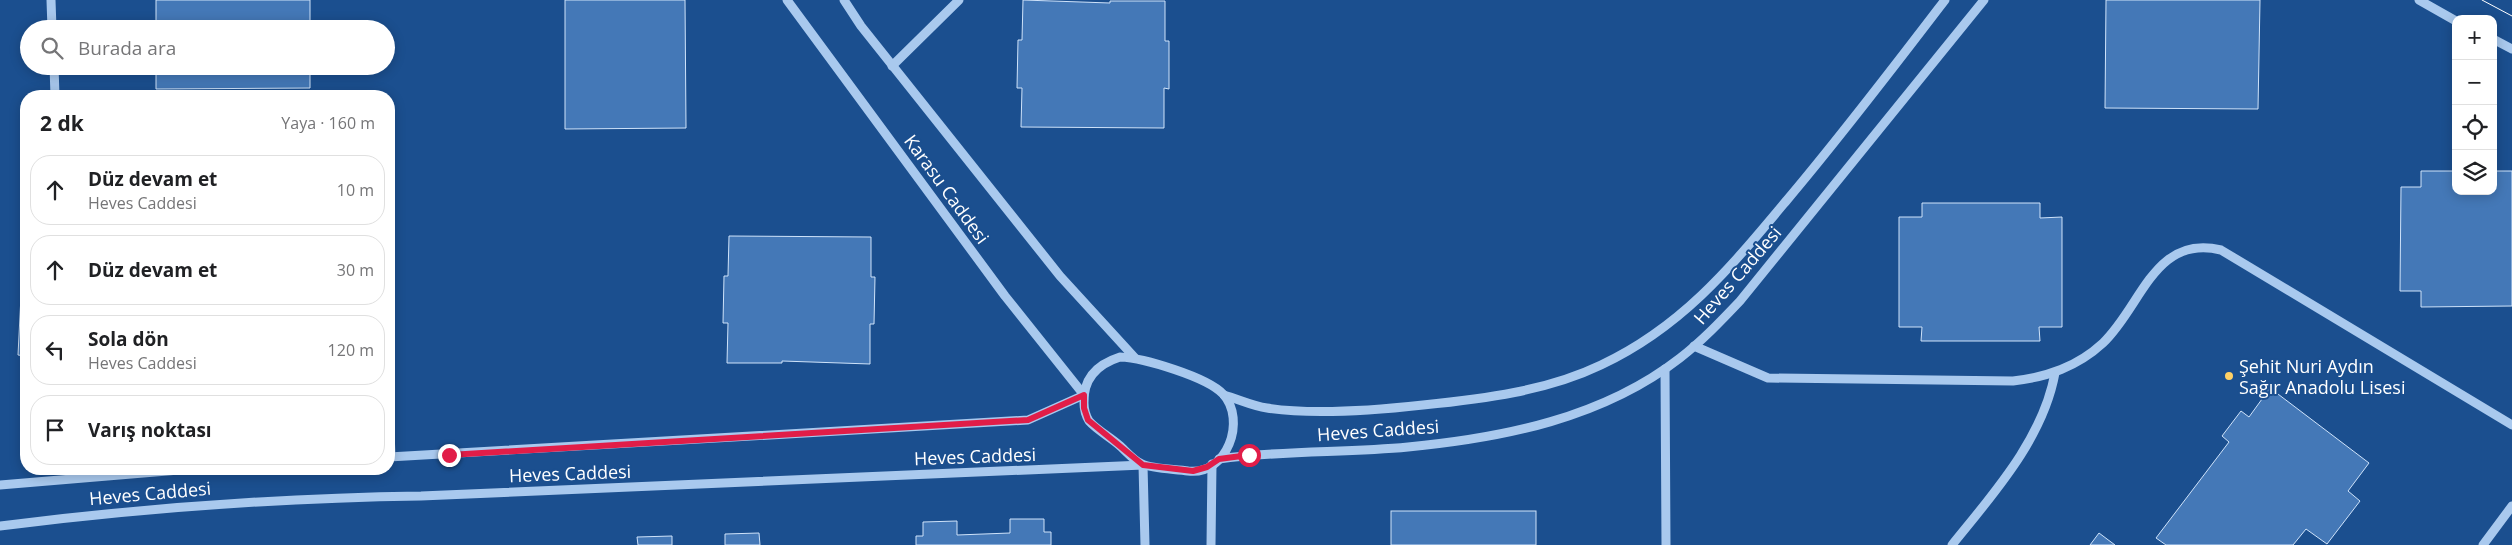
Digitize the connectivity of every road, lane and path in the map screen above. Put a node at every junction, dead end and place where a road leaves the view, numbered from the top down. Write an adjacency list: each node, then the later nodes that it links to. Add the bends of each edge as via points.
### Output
1 (51, 0): 9 (street)
2 (787, 0): 19 (street, Karasu Caddesi, via 1004,296)
3 (844, 0): 12 (street, Karasu Caddesi)
4 (959, 0): 12 (street)
5 (1944, 0): 20 (street, Heves Caddesi, via 1870,98 1730,268 1701,298 1636,347 1563,380 1462,401 1399,408 1299,411 1265,408)
6 (1984, 0): 15 (street, Heves Caddesi, via 1740,301)
7 (2419, 0): 8 (street)
8 (2452, 19)
9 (52, 20)
10 (2497, 41): 11 (street)
11 (2512, 48)
12 (892, 66): 16 (street, Karasu Caddesi, via 1060,276)
13 (54, 75): 14 (street)
14 (55, 90)
15 (1694, 346): 17 (street, Heves Caddesi); 18 (street, via 1768,378 2013,380)
16 (1135, 358): 19 (street, via 1120,357 1106,361 1087,382); 20 (street, via 1203,380)
17 (1665, 369): 23 (street, Heves Caddesi, via 1581,413 1513,432 1407,447 1275,452); 31 (street)
18 (2055, 373): 21 (street, via 2075,364 2104,342 2166,259 2186,249 2207,246 2221,250); 32 (street, via 2052,394 2033,436)
19 (1084, 395): 22 (street, Heves Caddesi, via 1028,420); 24 (street, via 1088,420)
20 (1224, 395): 23 (street, via 1231,407 1234,433 1228,447)
21 (2512, 425)
22 (395, 457)
23 (1216, 461): 24 (street, via 1193,471); 30 (street)
24 (1143, 465): 28 (street, Heves Caddesi, via 312,498 184,506); 29 (street)
25 (119, 475): 26 (street, Heves Caddesi)
26 (0, 485)
27 (2512, 506): 33 (street)
28 (0, 526)
29 (1145, 545)
30 (1211, 545)
31 (1666, 545)
32 (1952, 545)
33 (2483, 545)

